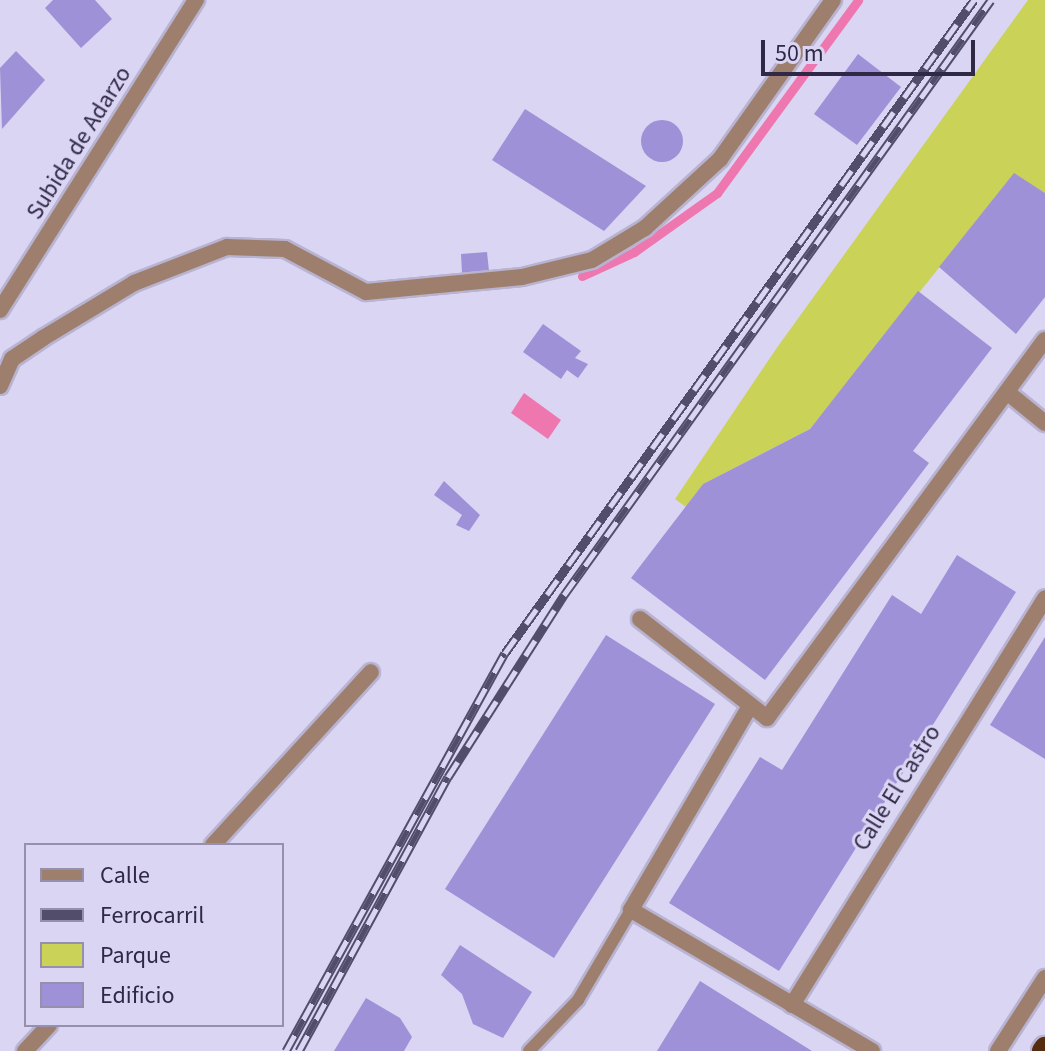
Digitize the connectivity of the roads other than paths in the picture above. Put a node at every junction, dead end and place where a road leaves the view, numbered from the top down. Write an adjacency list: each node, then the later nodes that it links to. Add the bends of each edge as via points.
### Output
1 (196, 0): 3 (street, Subida de Adarzo)
2 (833, 0): 5 (street, via 720,159 645,228 592,260 522,277 366,292 277,246 227,247 134,283 43,338 12,359)
3 (0, 310)
4 (1045, 340): 6 (street)
5 (0, 386)
6 (1007, 392): 7 (street); 11 (street, via 767,718)
7 (1045, 423)
8 (1045, 598): 15 (street, Calle El Castro)
9 (640, 619): 11 (street)
10 (371, 672): 12 (street)
11 (750, 706): 13 (street)
12 (215, 843)
13 (631, 910): 15 (street); 18 (lane, via 578,1000)
14 (1045, 978): 20 (street)
15 (792, 1005): 19 (street)
16 (47, 1027): 17 (street)
17 (25, 1051)
18 (529, 1051)
19 (872, 1051)
20 (998, 1051)

